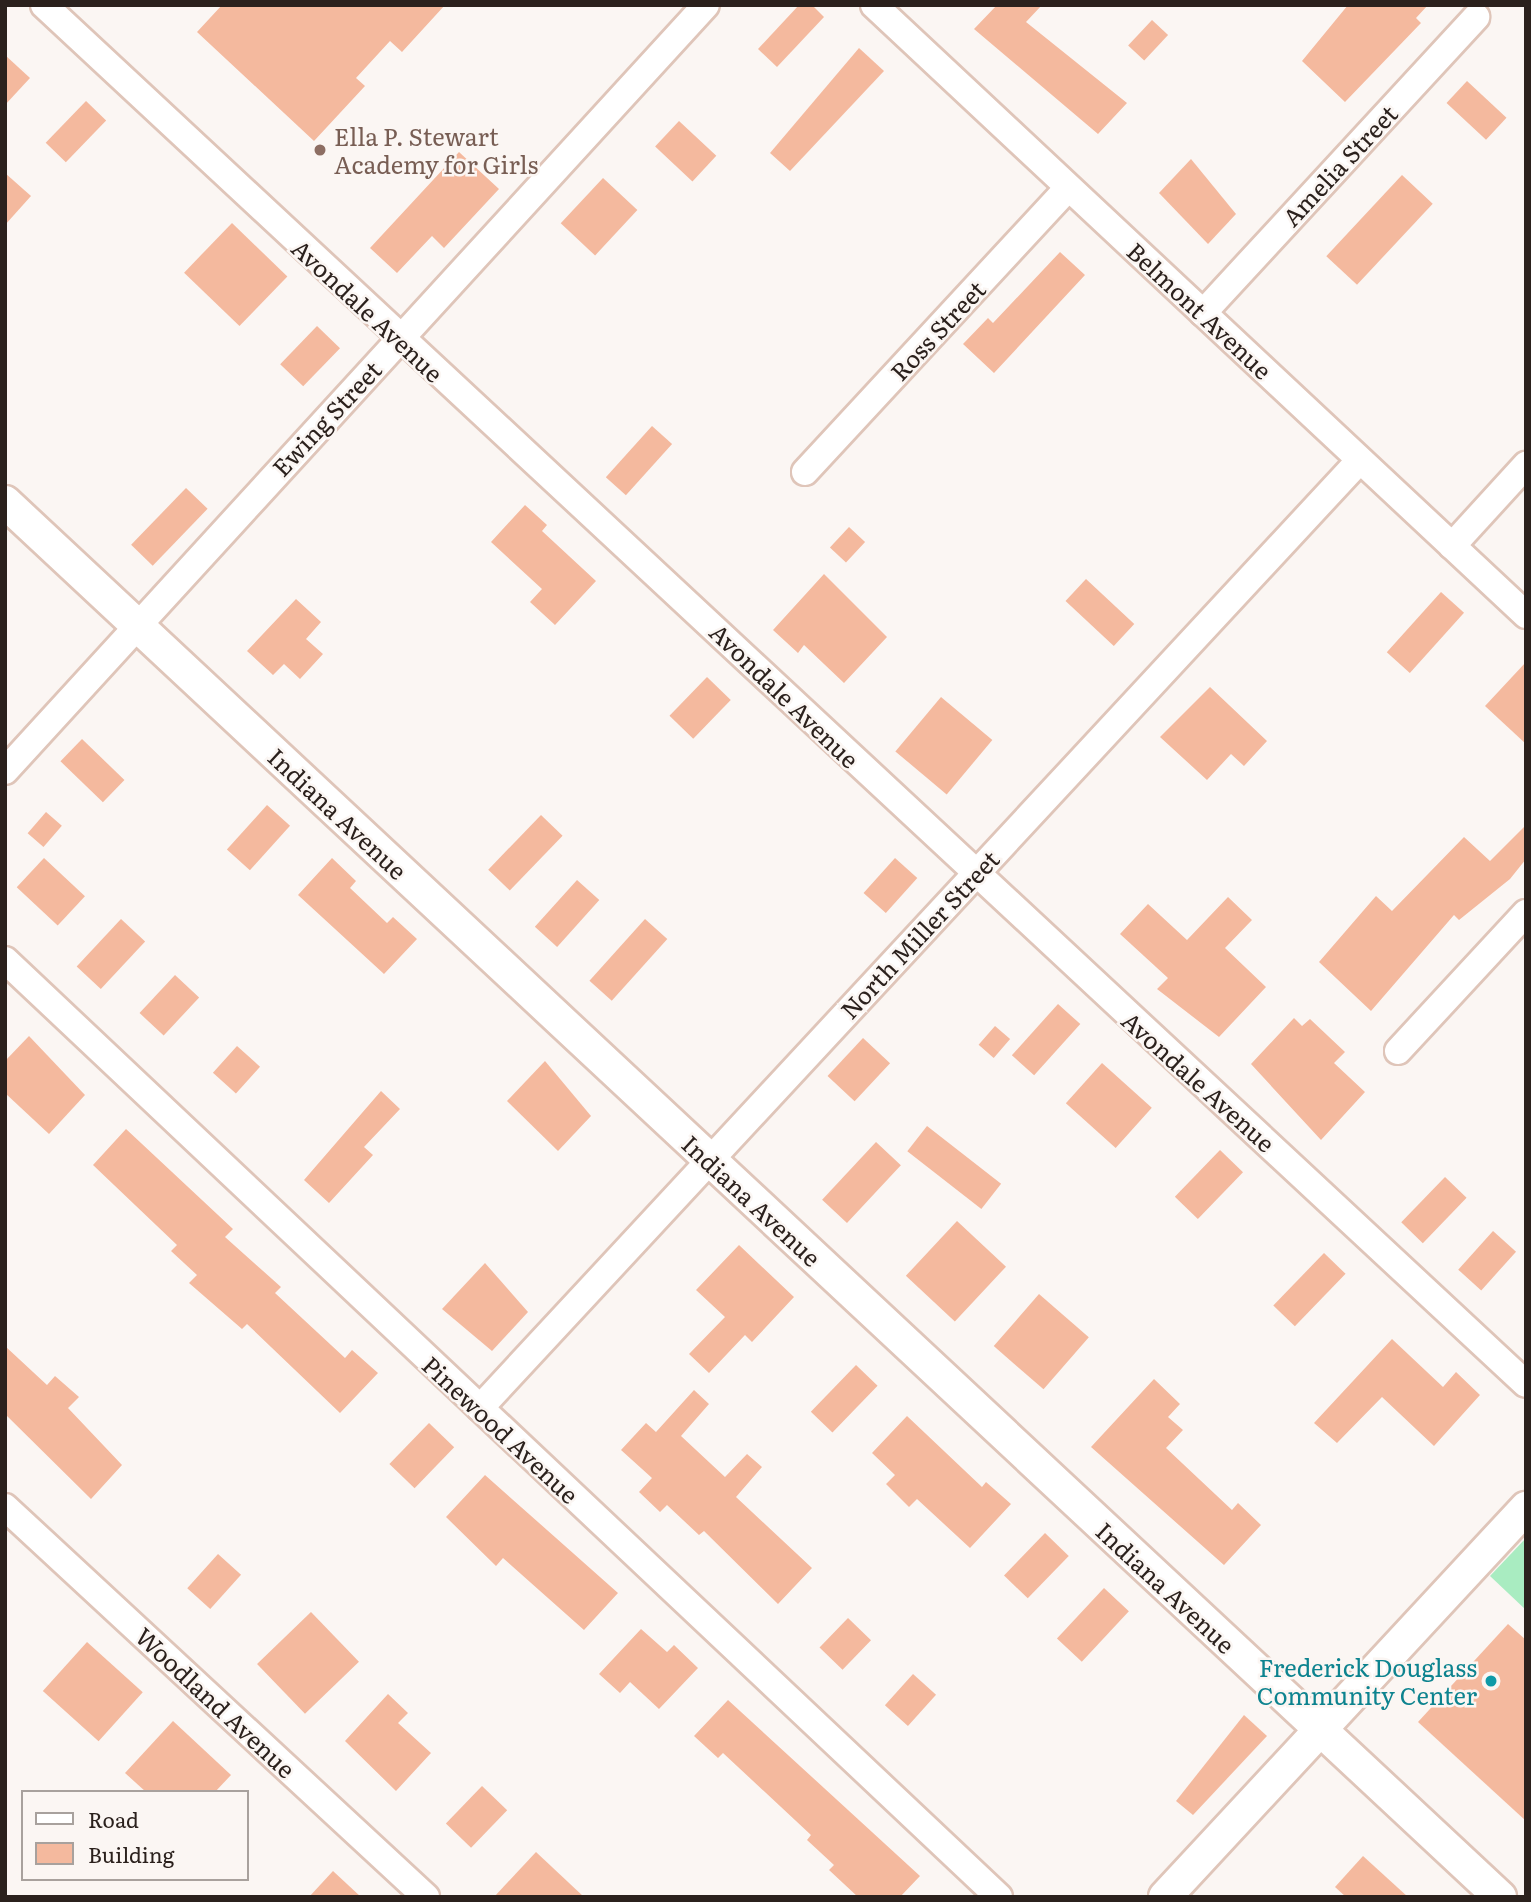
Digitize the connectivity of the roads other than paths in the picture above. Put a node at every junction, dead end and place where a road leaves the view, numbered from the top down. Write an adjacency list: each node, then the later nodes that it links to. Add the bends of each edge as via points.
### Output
1 (44, 5): 7 (street, Avondale Avenue)
2 (706, 5): 7 (street, Ewing Street)
3 (874, 5): 5 (street, Belmont Avenue)
4 (1476, 17): 6 (street, Amelia Street)
5 (1069, 188): 6 (street, Belmont Avenue); 10 (street, Ross Street)
6 (1203, 313): 8 (street, Belmont Avenue)
7 (399, 340): 14 (street, Ewing Street); 16 (street, Avondale Avenue, via 680,594)
8 (1360, 460): 12 (street, Belmont Avenue); 16 (street, North Miller Street)
9 (1526, 465): 12 (street)
10 (805, 472)
11 (5, 502): 14 (street, Indiana Avenue)
12 (1452, 546): 13 (street, Belmont Avenue)
13 (1526, 615)
14 (138, 626): 15 (street, Ewing Street); 20 (street, Indiana Avenue)
15 (5, 771)
16 (973, 876): 20 (street, North Miller Street); 21 (street, Avondale Avenue)
17 (1526, 913): 19 (street)
18 (5, 960): 22 (street, Pinewood Avenue)
19 (1398, 1051)
20 (709, 1160): 22 (street, North Miller Street); 25 (street, Indiana Avenue)
21 (1526, 1384)
22 (480, 1408): 27 (street, Pinewood Avenue)
23 (5, 1507): 26 (street, Woodland Avenue)
24 (1526, 1508): 25 (street)
25 (1319, 1730): 28 (street); 29 (street, Indiana Avenue)
26 (426, 1897)
27 (999, 1897)
28 (1165, 1897)
29 (1500, 1897)

